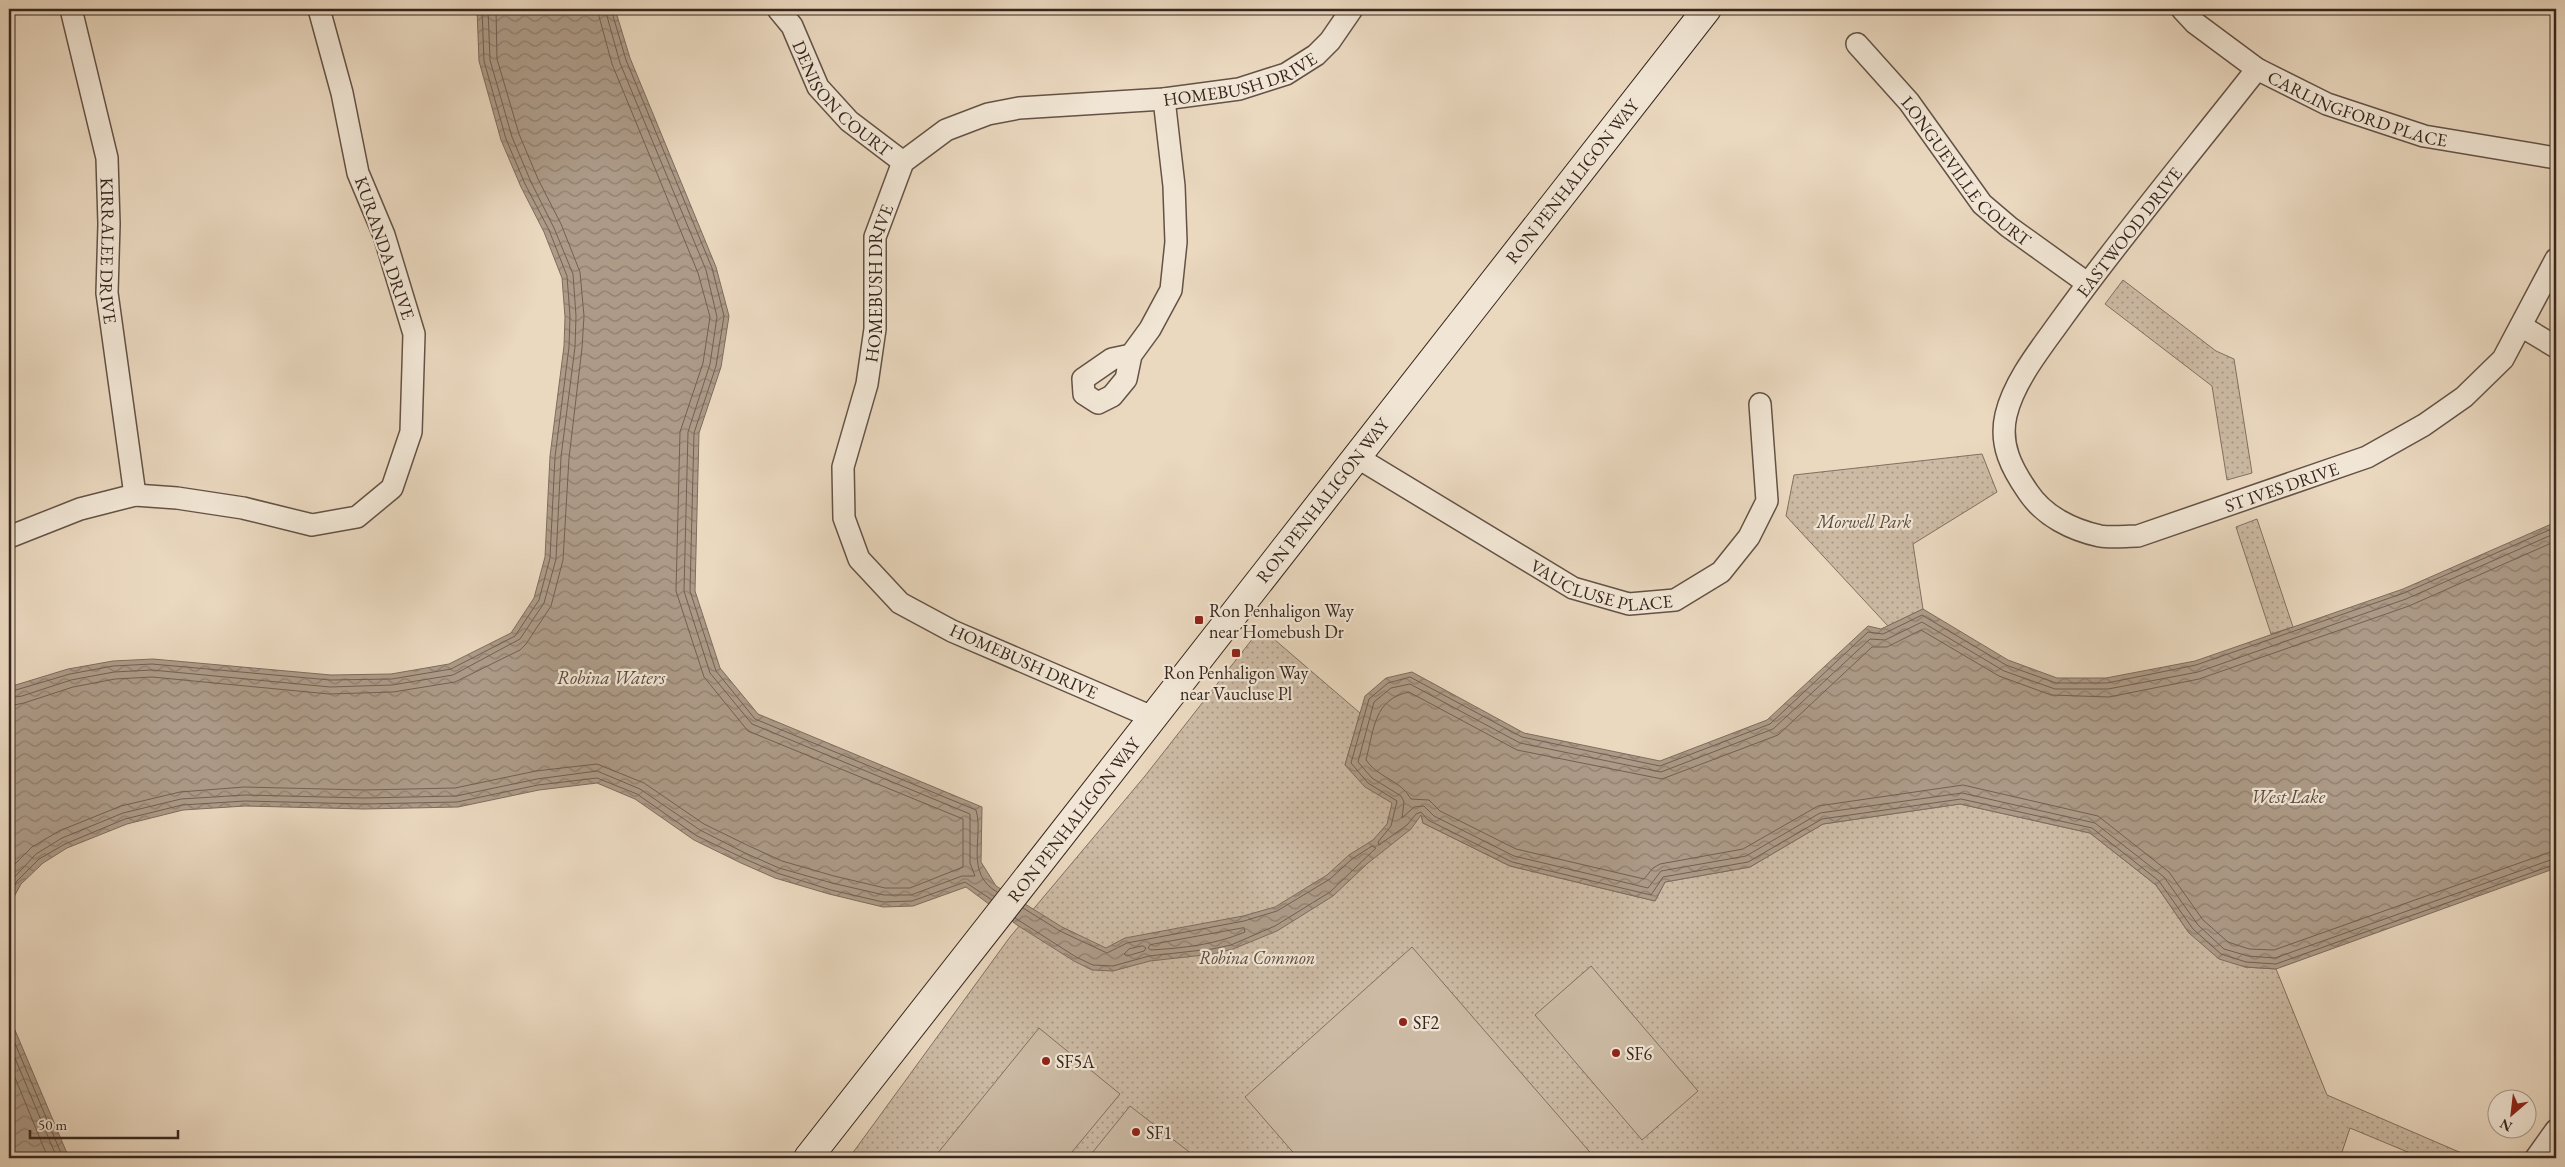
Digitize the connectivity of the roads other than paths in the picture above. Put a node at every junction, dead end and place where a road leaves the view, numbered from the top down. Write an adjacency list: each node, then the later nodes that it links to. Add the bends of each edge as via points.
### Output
1 (71, 9): 21 (street, KIRRALEE DRIVE, via 107,158 107,293)
2 (319, 9): 21 (street, KURANDA DRIVE, via 342,93 358,173 384,234 414,334 411,432 392,488 357,517 312,525 234,507)
3 (778, 9): 7 (street, DENISON COURT)
4 (1352, 9): 10 (street, HOMEBUSH DRIVE, via 1323,48 1286,74 1239,88)
5 (1707, 9): 20 (street, RON PENHALIGON WAY)
6 (2182, 9): 9 (street, CARLINGFORD PLACE, via 2195,23)
7 (797, 18): 12 (street, DENISON COURT, via 818,87 848,121)
8 (1857, 44): 14 (street, LONGUEVILLE COURT, via 1909,102 1982,204)
9 (2257, 69): 11 (street, CARLINGFORD PLACE, via 2328,104 2424,136); 14 (street, EASTWOOD DRIVE)
10 (1164, 99): 12 (street, HOMEBUSH DRIVE, via 1053,104 988,114 946,130); 17 (street, via 1174,186 1176,242 1171,290 1150,329)
11 (2556, 158)
12 (903, 162): 23 (street, HOMEBUSH DRIVE, via 875,237 875,329 867,384 843,467 844,518 859,559 900,602 952,631)
13 (2556, 259): 15 (street, ST IVES DRIVE)
14 (2087, 283): 18 (street, EASTWOOD DRIVE)
15 (2521, 326): 16 (street); 18 (street, ST IVES DRIVE, via 2503,359 2464,397 2424,425 2367,457 2138,536 2102,536 2066,526 2035,504 2012,469 2006,451 2006,415)
16 (2556, 347)
17 (1131, 354)
18 (2010, 402)
19 (1760, 404): 20 (street, VAUCLUSE PLACE, via 1767,501 1749,537 1722,572 1675,600 1629,604 1573,588)
20 (1355, 456): 23 (street, RON PENHALIGON WAY)
21 (135, 495): 22 (street, KURANDA DRIVE, via 80,509)
22 (9, 537)
23 (1152, 717): 25 (street, RON PENHALIGON WAY)
24 (2556, 1130): 26 (street)
25 (808, 1158)
26 (2536, 1158)

